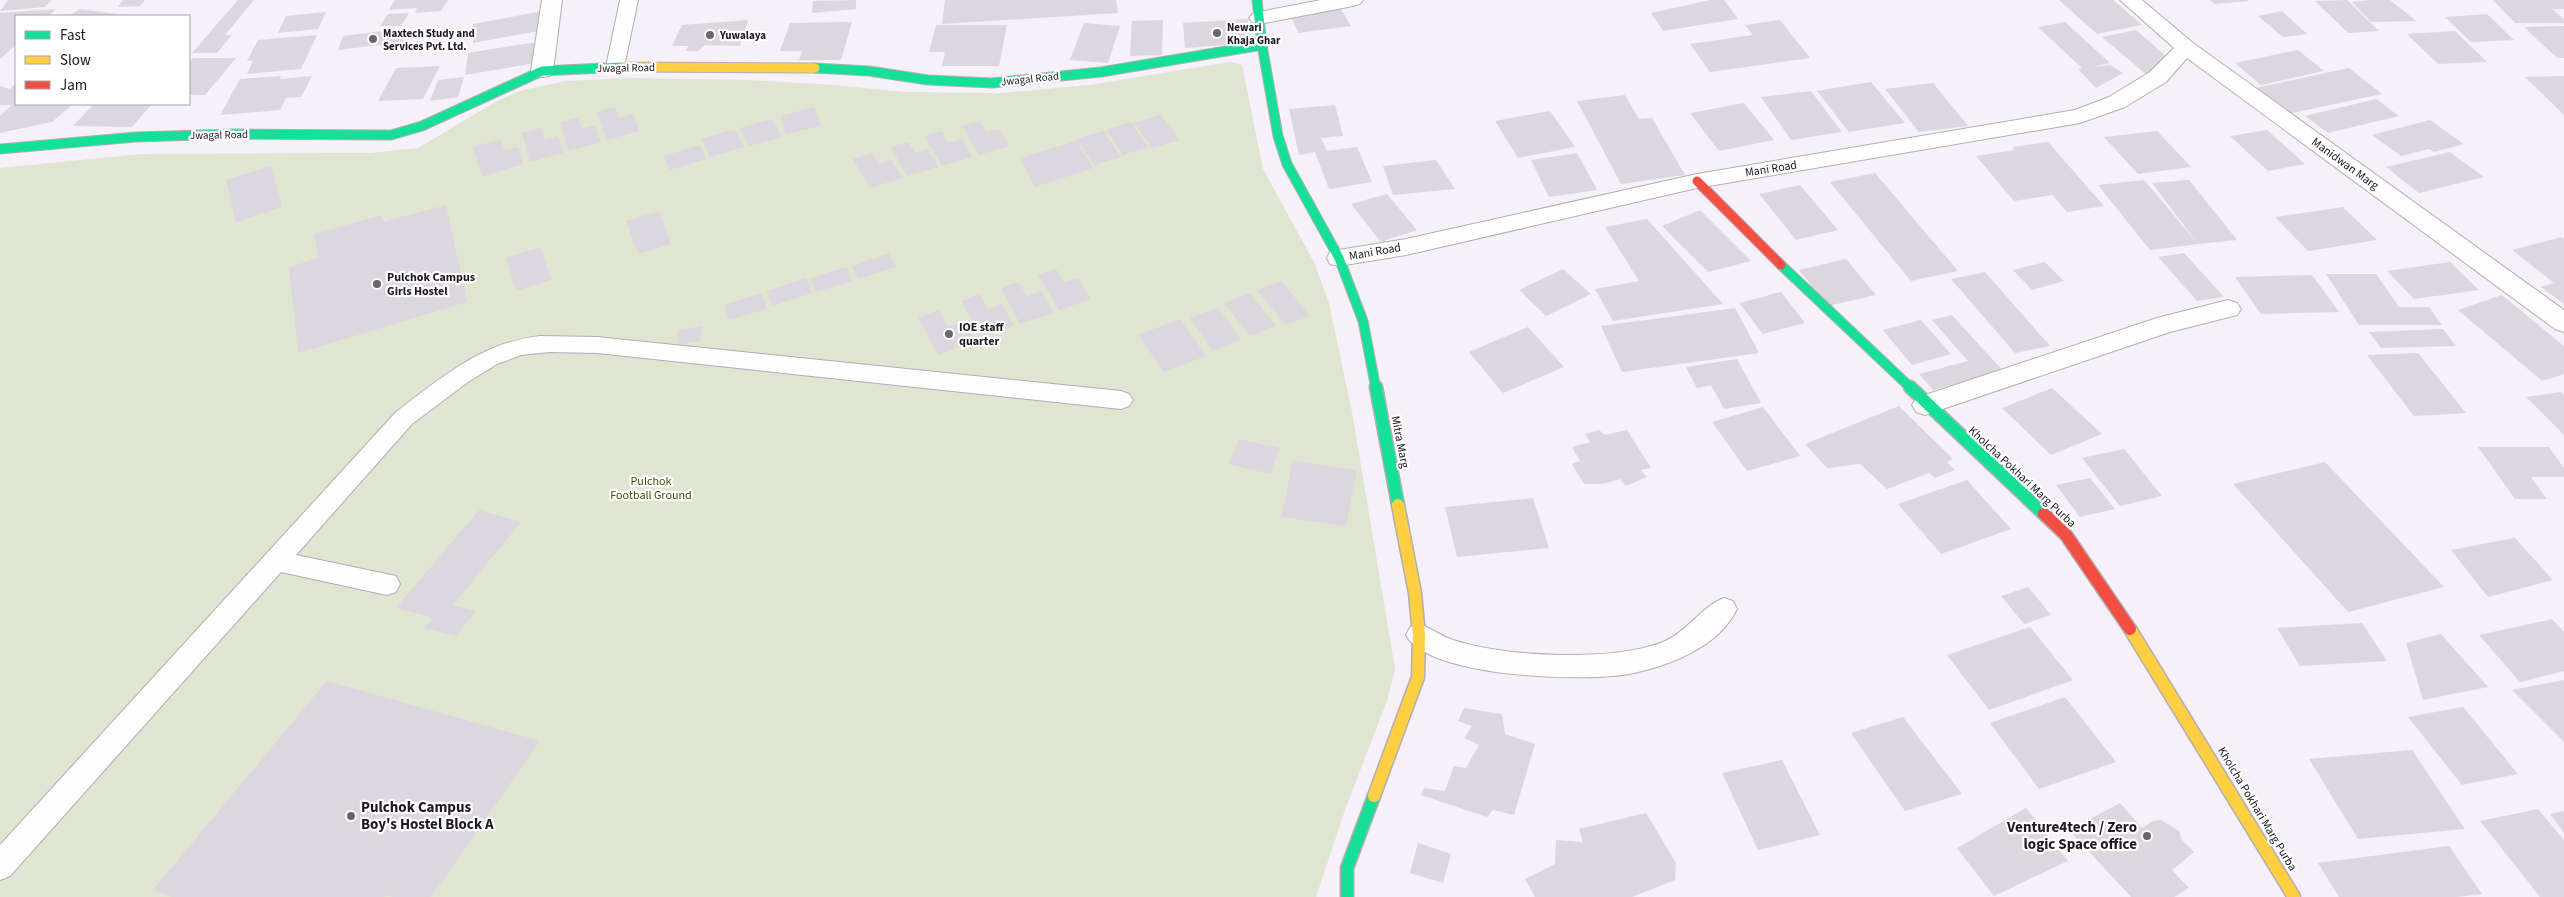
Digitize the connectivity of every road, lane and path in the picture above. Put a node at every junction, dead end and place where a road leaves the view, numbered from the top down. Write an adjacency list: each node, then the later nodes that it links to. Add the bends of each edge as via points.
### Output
1 (552, 0): 9 (street)
2 (629, 0): 8 (lane)
3 (1353, 0): 5 (street)
4 (2130, 0): 7 (street, Manidwan Marg)
5 (1258, 9): 6 (street, Mitra Marg)
6 (1262, 46): 8 (street, Jwagal Road, via 1101,72 992,84 831,68); 12 (street, Mitra Marg, via 1278,136 1287,164)
7 (2186, 47): 11 (street, Mani Road, via 2158,77 2117,102 2080,116); 14 (street, Manidwan Marg)
8 (615, 67): 9 (street, Jwagal Road)
9 (542, 71): 10 (street, Jwagal Road, via 422,126 391,135 136,137)
10 (0, 149)
11 (1697, 181): 12 (street, Mani Road, via 1406,247); 16 (street, Kholcha Pokhari Marg Purba)
12 (1339, 258): 20 (street, Mitra Marg, via 1363,322 1415,593)
13 (2228, 310): 16 (street, via 2166,324)
14 (2564, 323)
15 (1121, 400): 17 (lane, via 597,345 522,347 494,355 468,370 404,418)
16 (1925, 404): 23 (street, Kholcha Pokhari Marg Purba, via 2066,535 2116,606)
17 (276, 561): 18 (lane); 21 (lane)
18 (387, 584)
19 (1724, 609): 20 (lane, via 1700,632 1674,648 1638,661 1594,667 1538,665 1485,658 1446,650)
20 (1419, 636): 22 (street, Mitra Marg, via 1418,677 1347,868)
21 (0, 866)
22 (1347, 897)
23 (2294, 897)

